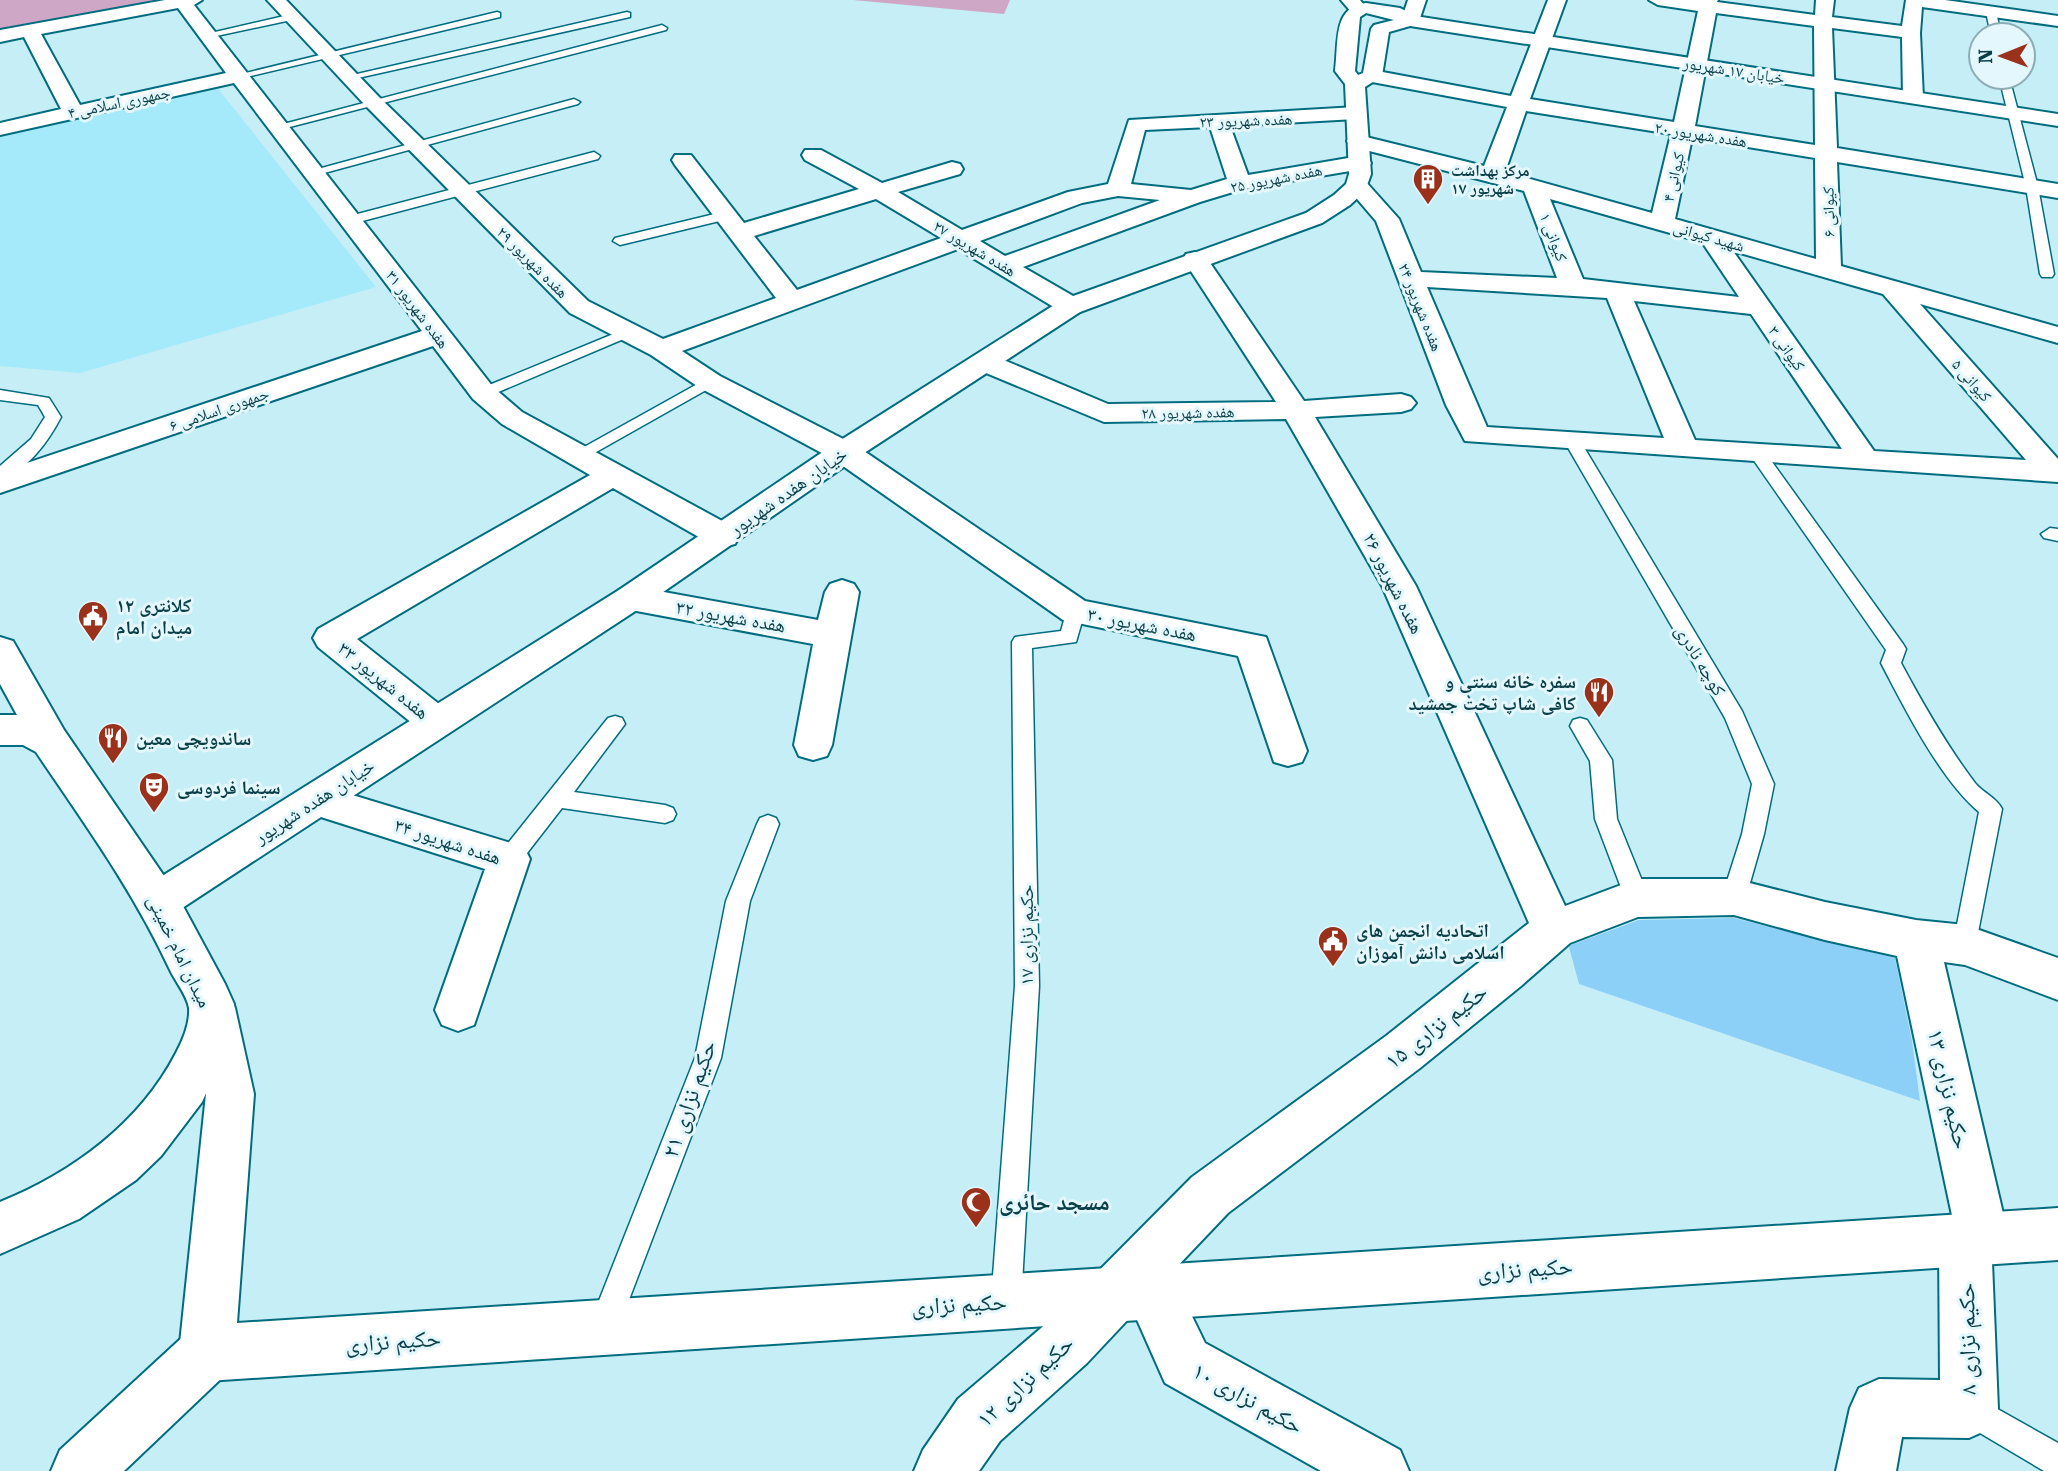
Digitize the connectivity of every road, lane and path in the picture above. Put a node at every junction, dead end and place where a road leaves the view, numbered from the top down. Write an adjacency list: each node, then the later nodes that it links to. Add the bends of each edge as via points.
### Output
1 (1417, 0): 12 (street)
2 (1557, 0): 21 (street)
3 (1658, 0): 6 (street)
4 (1825, 0): 15 (street, کیوانی ۶)
5 (188, 1): 17 (street); 19 (street, هفده شهریور ۳۱)
6 (1708, 3): 15 (street); 23 (street, کیوانی ۴)
7 (1354, 4): 12 (street, خیابان ۱۷ شهریور, via 1394,12); 37 (street, via 1345,71)
8 (284, 9): 19 (lane); 22 (street, هفده شهریور ۲۹)
9 (1991, 12): 13 (lane); 14 (street); 18 (street, via 1914,1)
10 (627, 15): 25 (lane)
11 (497, 16): 22 (lane)
12 (1410, 21): 21 (street, خیابان ۱۷ شهریور); 37 (street, via 1380,29)
13 (1993, 21)
14 (2058, 21)
15 (1823, 23): 18 (street); 26 (street, کیوانی ۶)
16 (662, 28): 29 (lane)
17 (30, 31): 20 (street); 32 (street)
18 (1911, 33): 28 (street)
19 (207, 35): 24 (street, هفده شهریور ۳۱)
20 (0, 36)
21 (1543, 41): 23 (street, خیابان ۱۷ شهریور); 31 (street)
22 (328, 55): 24 (lane); 25 (street, هفده شهریور ۲۹)
23 (1698, 65): 26 (street, خیابان ۱۷ شهریور); 39 (street, کیوانی ۴)
24 (238, 76): 32 (street, جمهوری اسلامی ۴); 36 (street, هفده شهریور ۳۱)
25 (349, 78): 29 (street, هفده شهریور ۲۹)
26 (1825, 84): 28 (street, خیابان ۱۷ شهریور); 42 (street, کیوانی ۶)
27 (2007, 91): 33 (lane)
28 (1913, 98): 33 (street, خیابان ۱۷ شهریور)
29 (372, 101): 36 (lane); 40 (street, هفده شهریور ۲۹)
30 (574, 102): 40 (lane)
31 (1517, 103): 37 (street, هفده شهریور ۲۰); 39 (street, هفده شهریور ۲۰); 47 (street)
32 (73, 112): 38 (street, جمهوری اسلامی ۴)
33 (2012, 113): 35 (street, خیابان ۱۷ شهریور); 49 (lane)
34 (1218, 120): 37 (street, هفده شهریور ۲۳); 48 (street); 50 (street, هفده شهریور ۲۳, via 1136,124)
35 (2058, 120)
36 (278, 127): 46 (street, هفده شهریور ۳۱)
37 (1360, 127): 47 (street, شهید کیوانی); 48 (street, هفده شهریور ۲۵); 62 (street, خیابان هفده شهریور, via 1342,200 1275,234); 66 (street, هفده شهریور ۲۴)
38 (0, 128)
39 (1683, 131): 42 (street, هفده شهریور ۲۰); 58 (street, کیوانی ۴)
40 (415, 144): 46 (lane); 52 (street, هفده شهریور ۲۹)
41 (813, 155): 53 (street, هفده شهریور ۲۷)
42 (1828, 155): 49 (street, هفده شهریور ۲۰); 65 (street, کیوانی ۶)
43 (593, 156): 52 (lane)
44 (683, 160): 57 (street)
45 (952, 169): 53 (street)
46 (313, 172): 56 (street, هفده شهریور ۳۱)
47 (1492, 176): 51 (street, شهید کیوانی)
48 (1240, 183): 55 (street, هفده شهریور ۲۵)
49 (2032, 187): 54 (street, هفده شهریور ۲۰); 64 (lane)
50 (1118, 188): 55 (street); 60 (street, via 1076,197)
51 (1534, 188): 58 (street, شهید کیوانی); 67 (street, کیوانی ۱)
52 (462, 190): 56 (lane); 73 (street, هفده شهریور ۲۹, via 579,307)
53 (878, 190): 57 (street); 60 (street, هفده شهریور ۲۷)
54 (2058, 191)
55 (1192, 197): 63 (street, هفده شهریور ۲۵)
56 (351, 220): 74 (street, هفده شهریور ۳۱)
57 (733, 223): 61 (lane); 70 (street)
58 (1662, 223): 59 (street, شهید کیوانی)
59 (1710, 236): 65 (street, شهید کیوانی); 72 (street, کیوانی ۳)
60 (961, 239): 63 (street, هفده شهریور ۲۷); 70 (street)
61 (620, 241)
62 (1195, 259): 71 (street, خیابان هفده شهریور); 82 (street, هفده شهریور ۲۶)
63 (1004, 265): 71 (street, هفده شهریور ۲۷)
64 (2050, 265)
65 (1829, 270): 68 (street, شهید کیوانی)
66 (1409, 279): 67 (street); 83 (street, هفده شهریور ۲۴, via 1476,435)
67 (1573, 286): 69 (street)
68 (1892, 288): 75 (street, شهید کیوانی); 89 (street, کیوانی ۵)
69 (1617, 291): 72 (street); 84 (street)
70 (791, 300): 76 (street)
71 (1071, 306): 77 (street, خیابان هفده شهریور)
72 (1759, 307): 88 (street, کیوانی ۳)
73 (628, 332): 76 (street, هفده شهریور ۲۹); 79 (lane)
74 (438, 335): 79 (street, هفده شهریور ۳۱); 92 (street, جمهوری اسلامی ۶)
75 (2058, 335)
76 (661, 349): 78 (street, هفده شهریور ۲۹)
77 (984, 362): 82 (street, هفده شهریور ۲۸, via 1104,413); 85 (street, خیابان هفده شهریور)
78 (710, 382): 85 (street, هفده شهریور ۲۹); 87 (lane)
79 (483, 393): 87 (street, هفده شهریور ۳۱, via 512,418)
80 (0, 395): 90 (lane, via 43,401 53,417 44,436)
81 (1401, 403): 82 (street, هفده شهریور ۲۸)
82 (1296, 410): 114 (street, هفده شهریور ۲۶, via 1399,586)
83 (1571, 439): 84 (street); 111 (lane, کوچه نادری, via 1735,717 1763,784)
84 (1683, 447): 86 (street)
85 (844, 452): 93 (street, خیابان هفده شهریور); 96 (street, هفده شهریور ۳۰)
86 (1756, 452): 88 (street); 116 (lane, via 1896,649 1891,663 1912,703 1969,791 1991,809)
87 (576, 456): 91 (street, هفده شهریور ۳۱)
88 (1864, 459): 89 (street)
89 (2055, 472)
90 (0, 474)
91 (612, 475): 93 (street, هفده شهریور ۳۱); 99 (street, هفده شهریور ۳۳, via 331,638)
92 (0, 483)
93 (723, 536): 95 (street, خیابان هفده شهریور)
94 (842, 592): 97 (street)
95 (631, 598): 97 (street, هفده شهریور ۳۲); 99 (street, خیابان هفده شهریور)
96 (1075, 611): 105 (street, هفده شهریور ۳۰, via 1253,646); 124 (lane, حکیم نزاری ۱۷, via 1069,637 1022,642 1027,986)
97 (832, 635): 104 (street)
98 (0, 650): 103 (street, میدان امام خمینی)
99 (436, 722): 107 (street, خیابان هفده شهریور)
100 (615, 724): 106 (lane)
101 (1580, 726): 112 (lane, via 1601,760 1606,819)
102 (0, 730): 103 (street, via 28,730)
103 (50, 741): 113 (street, میدان امام خمینی)
104 (813, 746)
105 (1288, 751)
106 (557, 798): 108 (lane); 110 (lane)
107 (316, 800): 110 (street, هفده شهریور ۳۴); 113 (street, خیابان هفده شهریور)
108 (665, 814)
109 (768, 824): 125 (lane, حکیم نزاری ۲۱, via 738,901 708,1058)
110 (509, 859): 119 (street, هفده شهریور ۳۴)
111 (1734, 897): 112 (street, حکیم نزاری ۱۵); 115 (street, حکیم نزاری ۱۵)
112 (1637, 898): 114 (street, حکیم نزاری ۱۵)
113 (158, 901): 118 (street, میدان امام خمینی)
114 (1554, 929): 123 (street, حکیم نزاری ۱۵, via 1413,1044 1210,1195)
115 (1916, 940): 116 (street, حکیم نزاری ۱۵); 122 (street, حکیم نزاری ۱۳)
116 (1965, 945): 117 (street, حکیم نزاری ۱۵)
117 (2058, 979)
118 (212, 1008): 120 (street, میدان امام خمینی, via 194,1071 144,1138 69,1197); 126 (street, via 230,1094)
119 (458, 1010)
120 (0, 1228)
121 (2058, 1234): 122 (street, حکیم نزاری)
122 (1974, 1240): 123 (street, حکیم نزاری); 127 (street, حکیم نزاری ۸)
123 (1133, 1294): 124 (street, حکیم نزاری); 129 (street, حکیم نزاری ۱۰, via 1185,1363); 131 (street, حکیم نزاری ۱۲, via 1067,1343 979,1420)
124 (1006, 1302): 125 (street, حکیم نزاری)
125 (603, 1328): 126 (street, حکیم نزاری)
126 (207, 1353): 130 (street)
127 (1969, 1409): 128 (lane); 132 (street, حکیم نزاری ۸, via 1879,1408)
128 (2058, 1461)
129 (1373, 1469)
130 (81, 1471)
131 (944, 1471)
132 (1866, 1471)

